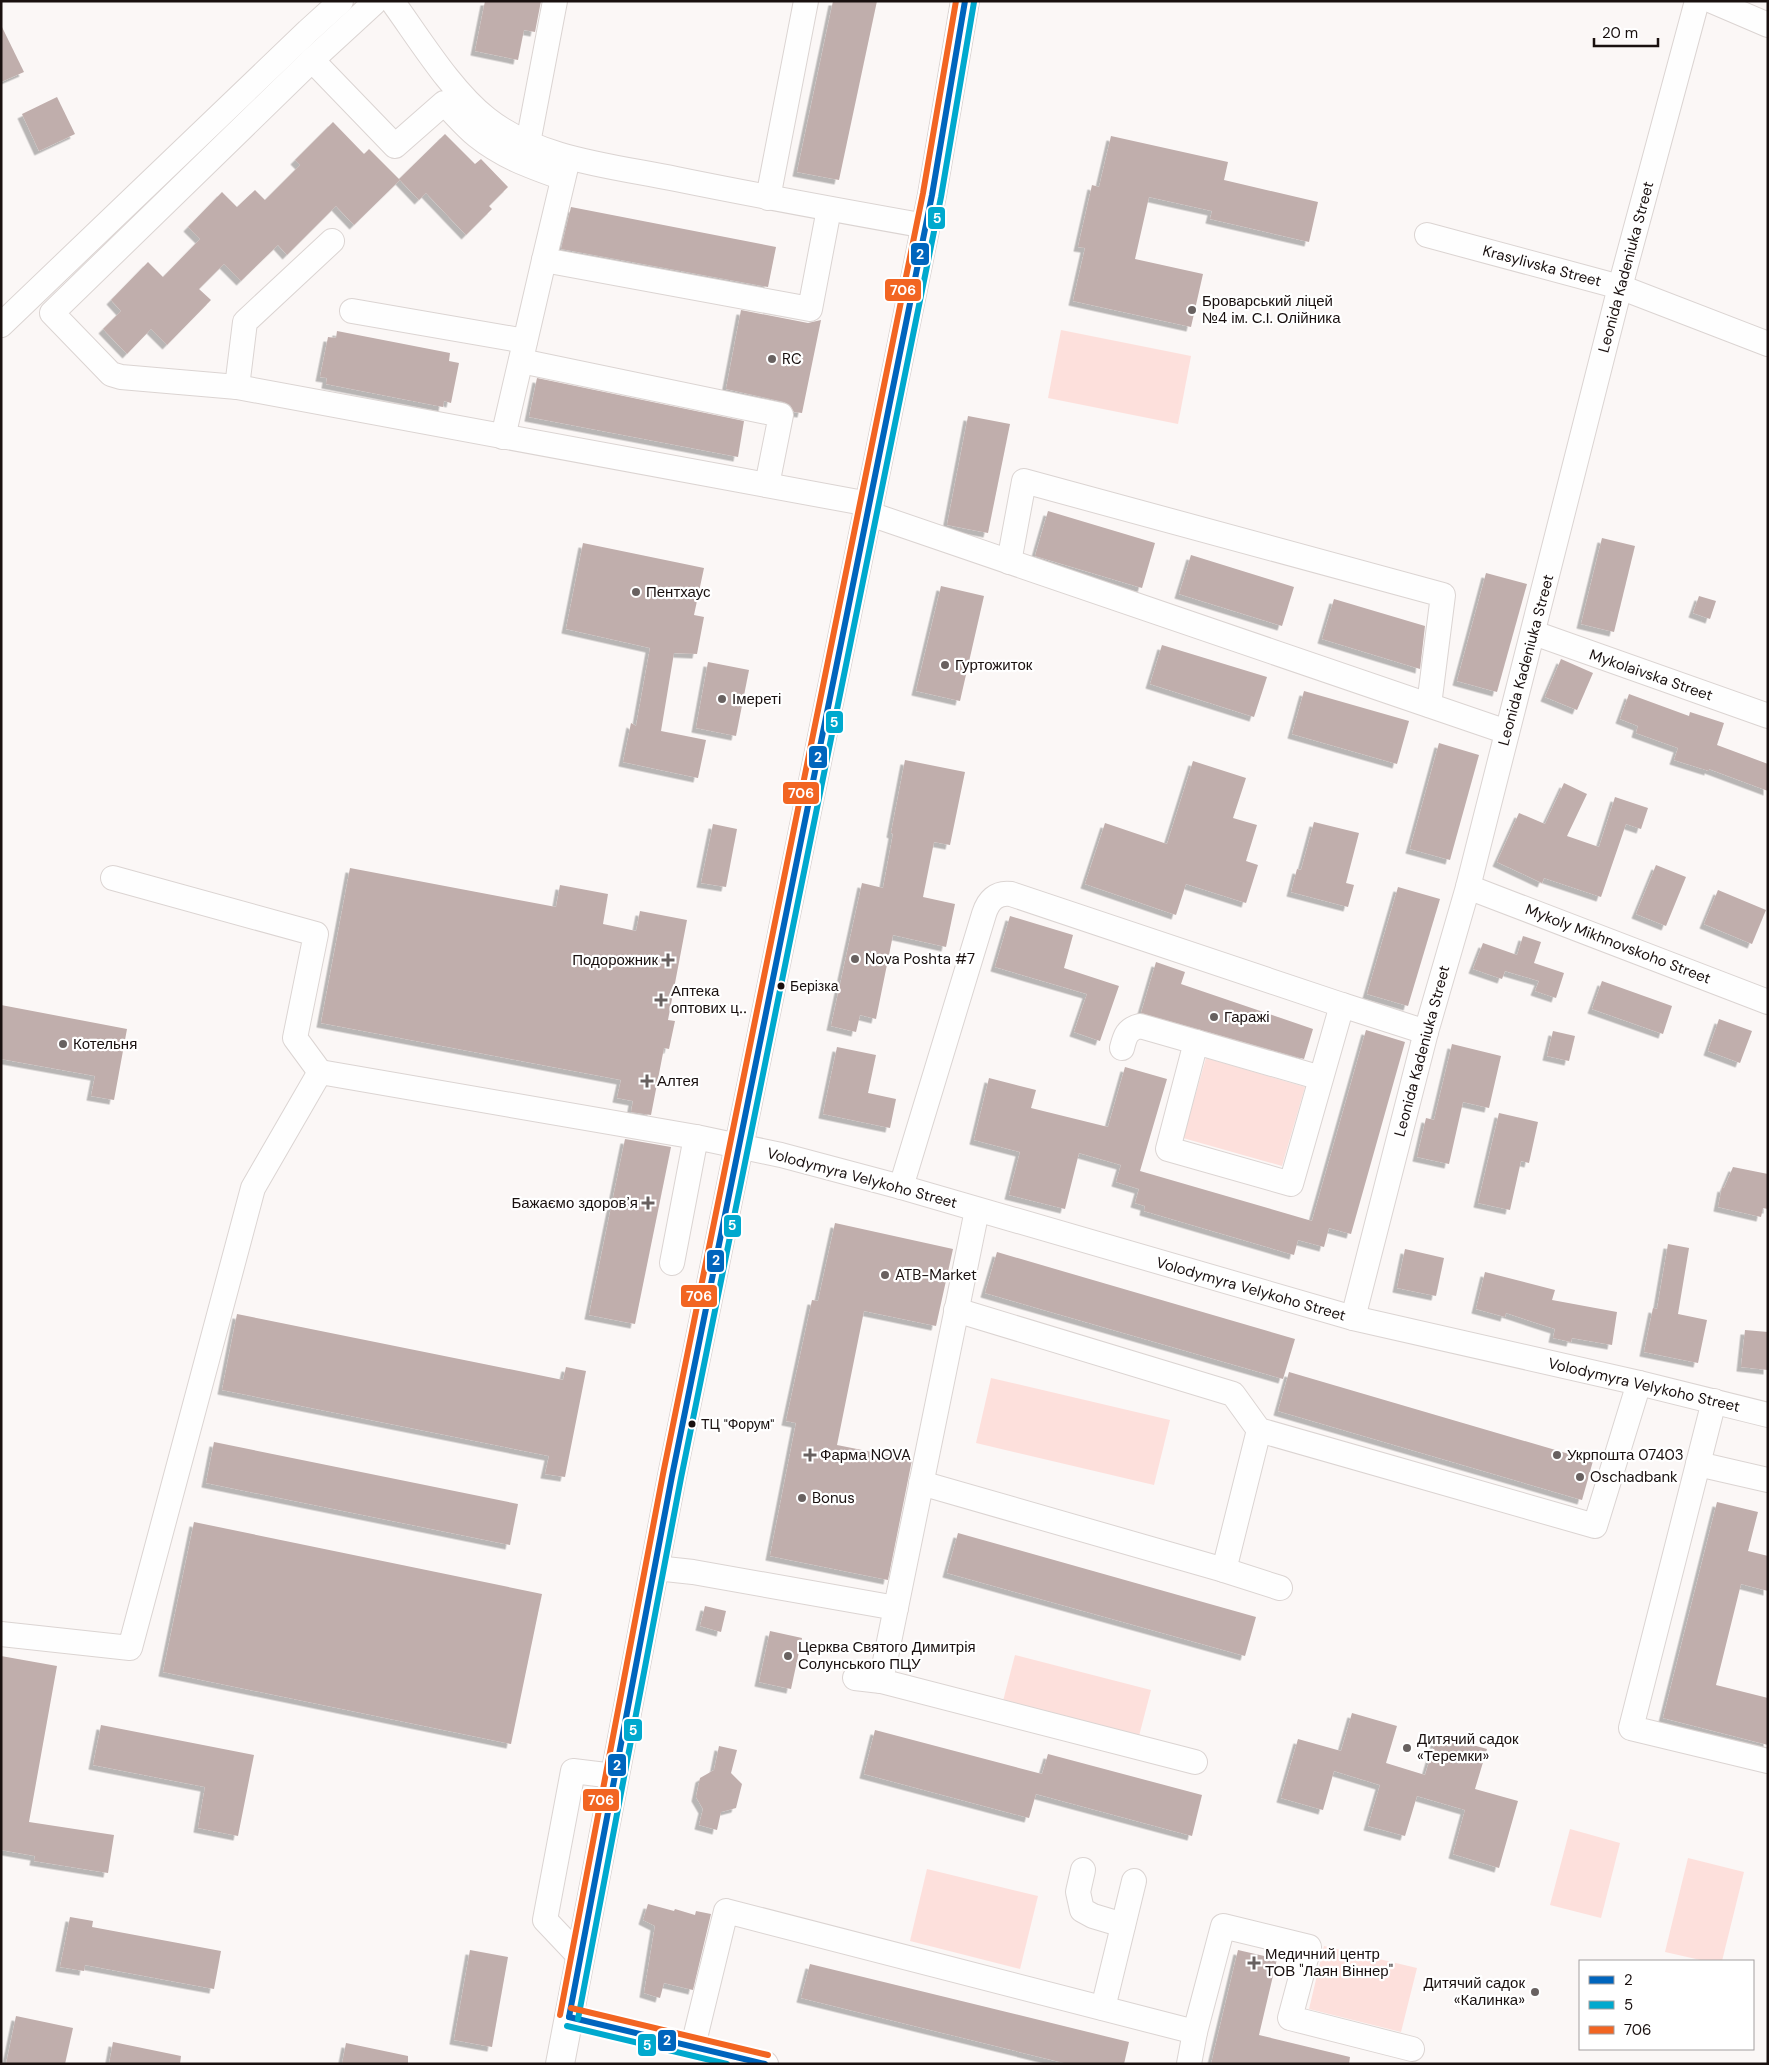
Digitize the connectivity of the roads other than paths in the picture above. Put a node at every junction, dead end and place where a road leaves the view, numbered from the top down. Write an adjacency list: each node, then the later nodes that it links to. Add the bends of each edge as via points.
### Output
1 (341, 1): 20 (street)
2 (555, 1): 10 (street)
3 (806, 1): 12 (street)
4 (965, 1): 14 (main road)
5 (1697, 1): 18 (street, Leonida Kadeniuka Street)
6 (1712, 1): 8 (street)
7 (383, 2): 9 (street); 10 (street, via 471,105 508,133)
8 (1768, 24)
9 (312, 60): 11 (street, via 395,146 444,103 475,135 494,149 529,166); 23 (street, via 52,313 111,374)
10 (528, 143): 11 (street)
11 (566, 168): 12 (street); 17 (street)
12 (768, 198): 13 (street)
13 (829, 209): 14 (street); 17 (street, via 810,309)
14 (926, 226): 26 (main road)
15 (1427, 235): 18 (street, Krasylivska Street)
16 (332, 241): 23 (street, via 245,322)
17 (544, 260): 22 (street)
18 (1620, 287): 21 (street, Krasylivska Street); 28 (street, Leonida Kadeniuka Street)
19 (352, 310): 22 (street)
20 (1, 325)
21 (1768, 344)
22 (523, 351): 24 (street); 25 (street, via 781,415)
23 (237, 388): 24 (street)
24 (503, 437): 25 (street)
25 (766, 485): 26 (street)
26 (868, 509): 27 (street); 42 (main road)
27 (1009, 562): 29 (street); 29 (street, via 1024,481 1443,595)
28 (1534, 633): 30 (street, Mykolaivska Street); 31 (street, Leonida Kadeniuka Street)
29 (1430, 705): 31 (street)
30 (1768, 716)
31 (1507, 732): 33 (street, Leonida Kadeniuka Street)
32 (113, 878): 39 (street, via 316,934 295,1038)
33 (1468, 887): 34 (street, Mykoly Mikhnovskoho Street); 36 (street, Leonida Kadeniuka Street)
34 (1768, 1002)
35 (1342, 1005): 36 (street); 40 (street); 43 (street, via 1011,894 1000,894 991,901 984,914)
36 (1426, 1032): 47 (street, Leonida Kadeniuka Street)
37 (1196, 1042): 38 (street, via 1140,1026 1128,1031); 40 (street); 40 (street, via 1168,1149 1178,1152 1291,1184)
38 (1122, 1048)
39 (320, 1072): 41 (street, Volodymyra Velykoho Street); 59 (street, via 253,1188 130,1648)
40 (1321, 1078)
41 (696, 1137): 42 (street, Volodymyra Velykoho Street); 45 (street)
42 (739, 1146): 43 (street, Volodymyra Velykoho Street); 55 (main road)
43 (901, 1187): 44 (street, Volodymyra Velykoho Street)
44 (977, 1210): 46 (street); 47 (street, Volodymyra Velykoho Street)
45 (672, 1263)
46 (956, 1310): 51 (street, via 1233,1394); 54 (street)
47 (1353, 1318): 48 (street, Volodymyra Velykoho Street)
48 (1639, 1382): 49 (street, Volodymyra Velykoho Street); 51 (street, via 1595,1526)
49 (1714, 1401): 50 (street, Volodymyra Velykoho Street); 52 (street)
50 (1768, 1414)
51 (1259, 1430): 56 (street)
52 (1698, 1464): 53 (street); 62 (street, via 1632,1728)
53 (1768, 1480)
54 (921, 1483): 56 (street); 58 (street)
55 (656, 1568): 58 (street); 64 (main road)
56 (1224, 1570): 57 (street)
57 (1280, 1588)
58 (896, 1608): 61 (street)
59 (1, 1634)
60 (855, 1678): 61 (street)
61 (881, 1682): 63 (street)
62 (1768, 1761)
63 (1195, 1762)
64 (614, 1776): 68 (main road); 68 (street, via 573,1771 545,1920)
65 (1083, 1870): 67 (street, via 1078,1892 1082,1910)
66 (1134, 1881): 67 (street)
67 (1124, 1925): 69 (street)
68 (580, 1957): 70 (main road)
69 (1103, 2008): 71 (street); 72 (street, via 726,1911)
70 (569, 2017): 72 (street); 75 (main road)
71 (1195, 2032): 73 (street, via 1223,1926 1309,1947 1290,2018); 76 (street)
72 (693, 2046): 74 (street)
73 (1412, 2048)
74 (752, 2062)
75 (560, 2064)
76 (1189, 2064)

